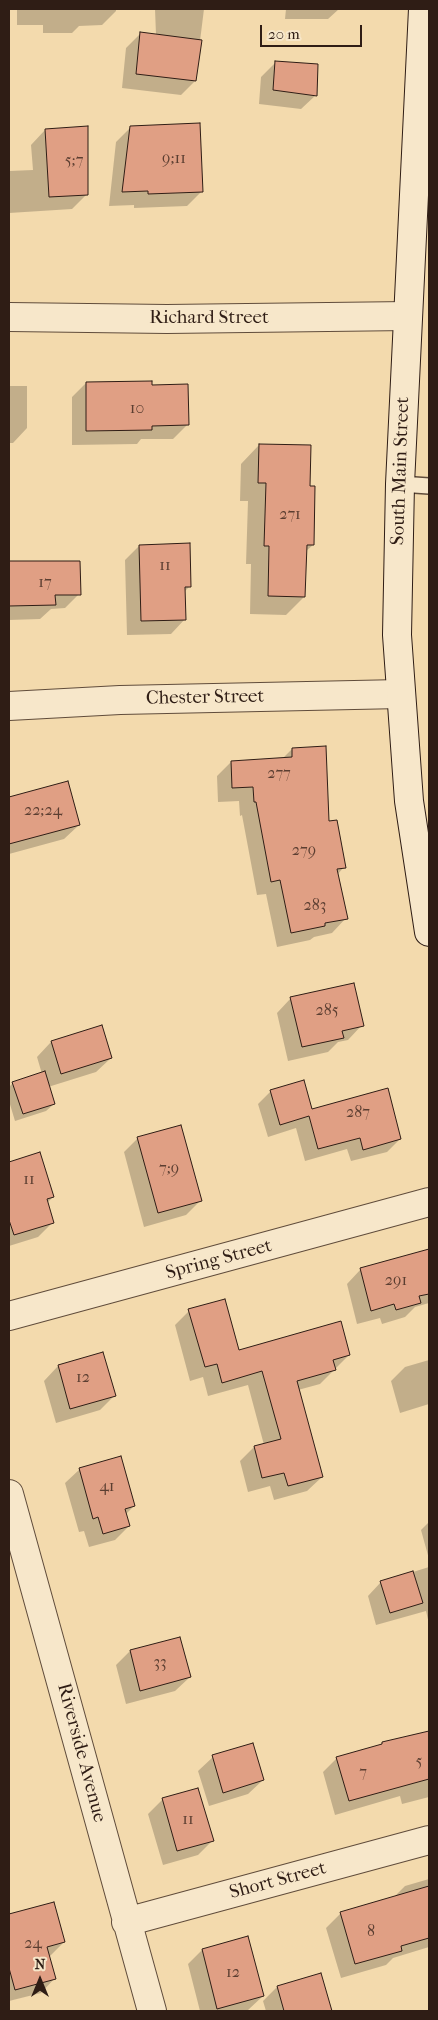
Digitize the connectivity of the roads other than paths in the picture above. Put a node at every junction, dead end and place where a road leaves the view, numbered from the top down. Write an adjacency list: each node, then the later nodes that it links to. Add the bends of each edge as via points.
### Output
1 (423, 9): 2 (street, South Main Street)
2 (423, 140): 3 (street, South Main Street)
3 (408, 316): 4 (street, Richard Street); 5 (street, South Main Street)
4 (9, 317)
5 (400, 484): 6 (lane); 7 (street, South Main Street, via 397,635)
6 (429, 486)
7 (401, 694): 8 (street, Chester Street, via 120,700); 9 (street, South Main Street, via 409,801)
8 (9, 706)
9 (429, 932)
10 (429, 1202): 11 (street, Spring Street)
11 (9, 1316)
12 (9, 1494): 14 (street, Riverside Avenue)
13 (429, 1840): 14 (street, Short Street)
14 (126, 1922): 15 (street, Riverside Avenue)
15 (152, 2011)

